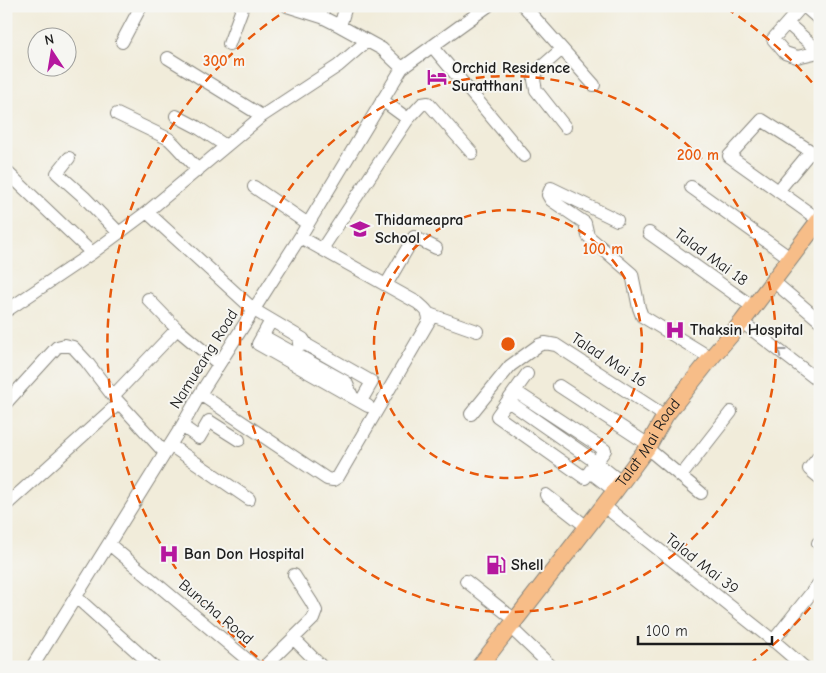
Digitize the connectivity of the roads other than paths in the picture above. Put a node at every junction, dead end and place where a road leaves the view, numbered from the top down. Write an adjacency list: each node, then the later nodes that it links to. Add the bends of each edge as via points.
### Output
1 (141, 6): 12 (street)
2 (243, 6): 13 (street)
3 (286, 6): 10 (street)
4 (346, 6): 10 (street)
5 (488, 6): 14 (street)
6 (524, 6): 15 (street)
7 (803, 6): 8 (street); 9 (street)
8 (820, 20)
9 (787, 23): 16 (street); 16 (street, via 773,39 785,53 796,57)
10 (340, 26): 11 (street)
11 (367, 41): 18 (street); 23 (street, via 332,70)
12 (122, 42)
13 (229, 44)
14 (432, 46): 18 (street); 29 (street)
15 (562, 50): 19 (street); 25 (street, via 537,71 534,80 536,90)
16 (820, 52)
17 (168, 58): 23 (street)
18 (402, 68): 20 (street, Namueang Road)
19 (594, 85)
20 (382, 100): 24 (street); 38 (street, Namueang Road)
21 (117, 114): 32 (street, via 169,139)
22 (176, 116): 26 (street)
23 (262, 116): 26 (street)
24 (408, 119): 27 (street, via 422,104 428,103); 44 (street)
25 (565, 128)
26 (226, 146): 32 (street)
27 (472, 153)
28 (815, 154): 35 (street); 35 (street, via 762,120 729,156)
29 (524, 156)
30 (68, 158): 40 (street, via 57,173)
31 (6, 170): 45 (street)
32 (198, 170): 36 (street)
33 (254, 187): 38 (street)
34 (691, 187): 46 (street)
35 (778, 191): 39 (street)
36 (147, 212): 40 (street); 52 (street)
37 (617, 220): 60 (street, via 552,188 548,195 585,223 588,236 632,274 642,316)
38 (308, 224): 42 (street, Namueang Road)
39 (817, 227): 46 (main road, Talat Mai Road)
40 (119, 233): 45 (street)
41 (649, 233): 50 (street, Talad Mai 18)
42 (300, 236): 44 (street); 52 (street, Namueang Road)
43 (436, 248): 48 (street, via 414,237)
44 (322, 249): 48 (street)
45 (92, 253): 51 (street)
46 (790, 258): 47 (main road, Talat Mai Road)
47 (773, 281): 50 (main road, Talat Mai Road); 54 (street)
48 (386, 285): 53 (street, via 418,303)
49 (148, 299): 56 (street)
50 (753, 307): 55 (main road, Talat Mai Road)
51 (6, 311)
52 (252, 312): 57 (street); 59 (street, via 303,338); 61 (street, Namueang Road)
53 (429, 314): 58 (street); 72 (street, via 429,321)
54 (820, 321)
55 (742, 322): 60 (main road, Talat Mai Road); 65 (street, one-way to 55)
56 (177, 330): 61 (street); 70 (street)
57 (266, 331): 59 (street); 69 (street, via 346,382)
58 (477, 331)
59 (307, 345): 69 (street, via 372,382)
60 (711, 358): 75 (main road, Talat Mai Road)
61 (219, 364): 67 (street, Namueang Road)
62 (510, 366): 63 (street); 74 (street, Talad Mai 16); 75 (street, Talad Mai 16, via 539,345 556,345)
63 (527, 374): 64 (street); 68 (street)
64 (538, 381)
65 (820, 382)
66 (559, 386): 78 (street)
67 (200, 394): 72 (street, via 333,480 338,477); 76 (street, Namueang Road)
68 (511, 396): 81 (street, via 605,450); 81 (street, via 497,416 585,478)
69 (356, 399): 72 (street)
70 (116, 400): 71 (street, via 86,361 73,347 65,345 57,347); 79 (street); 88 (street)
71 (6, 403)
72 (376, 411)
73 (731, 412): 82 (street)
74 (471, 414)
75 (665, 416): 78 (main road, Talat Mai Road)
76 (182, 426): 77 (street, via 199,438 209,421); 79 (street, Namueang Road)
77 (239, 440)
78 (648, 447): 82 (street); 84 (main road, Talat Mai Road)
79 (168, 449): 87 (street); 91 (street, Namueang Road)
80 (820, 455): 83 (street, via 809,469)
81 (594, 467): 84 (street)
82 (681, 476): 85 (street)
83 (820, 478)
84 (618, 487): 89 (main road, Talat Mai Road)
85 (701, 493)
86 (546, 495): 90 (street)
87 (248, 499)
88 (6, 505)
89 (604, 506): 90 (main road, Talat Mai Road); 98 (street, Talad Mai 39)
90 (587, 527): 96 (main road, Talat Mai Road)
91 (109, 544): 95 (street, Namueang Road); 102 (street, Buncha Road)
92 (294, 575): 97 (street, via 316,611 313,619)
93 (466, 581): 96 (street)
94 (820, 582): 98 (street)
95 (76, 597): 100 (street, Namueang Road); 101 (street)
96 (512, 623): 104 (main road, Talat Mai Road); 105 (street)
97 (294, 639): 99 (street); 103 (street)
98 (773, 641): 106 (street, Talad Mai 39)
99 (272, 664)
100 (32, 667)
101 (154, 667)
102 (256, 667)
103 (322, 667)
104 (478, 667)
105 (552, 667)
106 (804, 667)

